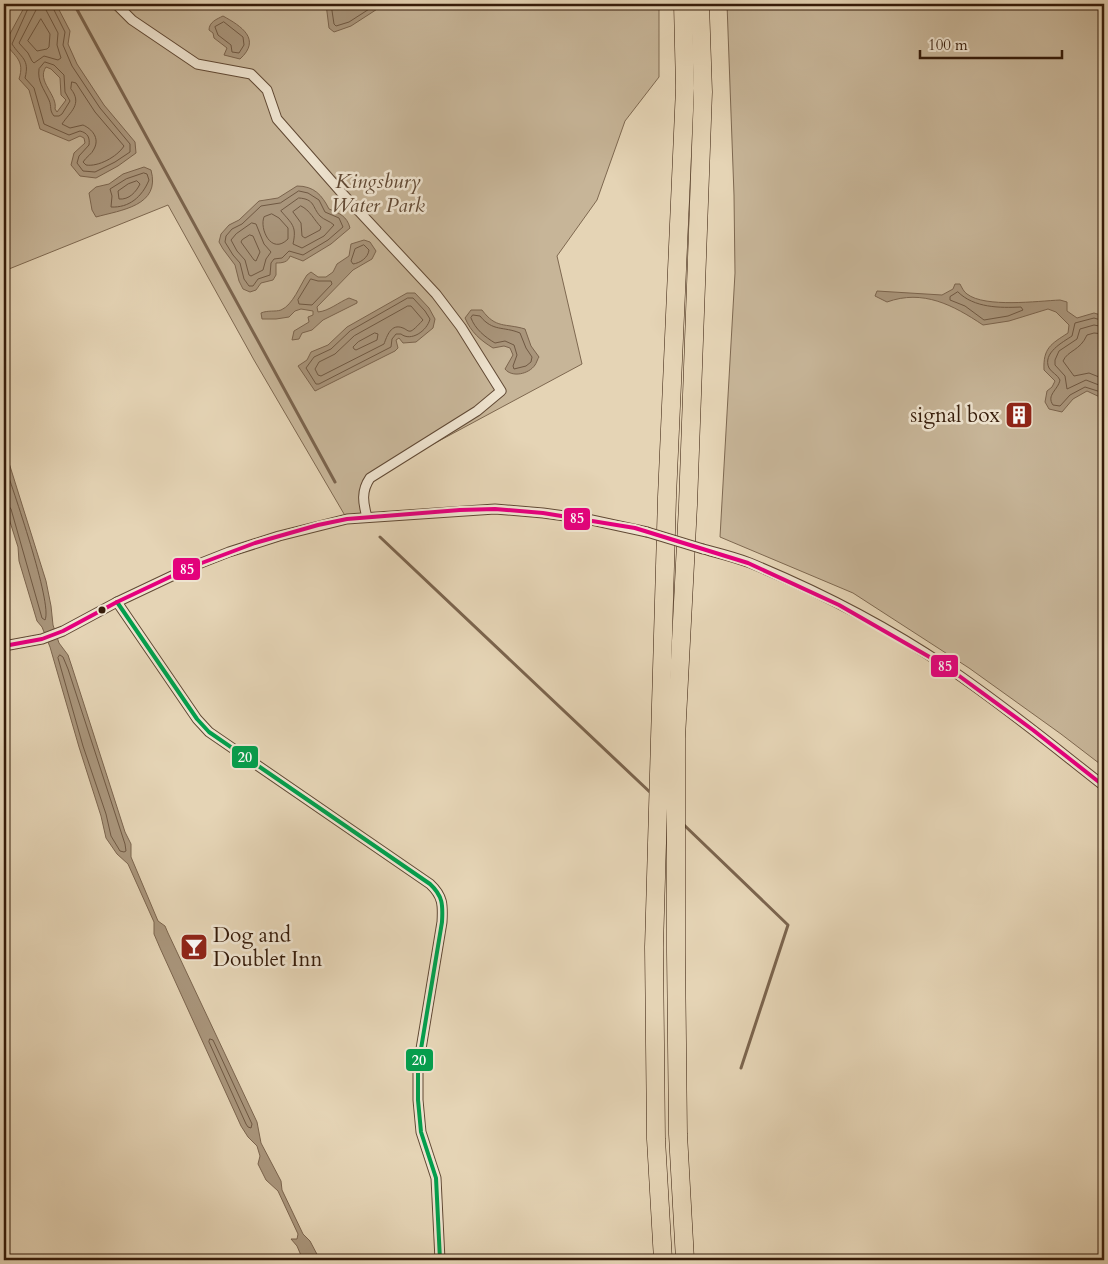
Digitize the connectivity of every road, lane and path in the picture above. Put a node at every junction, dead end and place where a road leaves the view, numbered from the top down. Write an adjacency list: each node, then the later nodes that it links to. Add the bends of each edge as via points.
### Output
1 (116, 4): 4 (street, via 132,20 197,64 251,74 267,90 277,119 436,294 501,391 477,411 370,478 363,494)
2 (683, 4): 9 (highway, via 685,88 666,497 654,947 656,1139)
3 (700, 4): 10 (highway, via 702,111 676,747 678,1134)
4 (367, 517): 5 (street, via 318,525 255,543 191,567); 7 (street, bridge, via 495,509 543,512 647,532 748,562 840,604 947,667)
5 (117, 602): 6 (street, via 63,631 42,639); 8 (street, via 209,732 439,891 442,922 418,1067 418,1100 421,1132 436,1178)
6 (4, 646)
7 (1104, 786)
8 (440, 1260)
9 (663, 1260)
10 (685, 1260)

